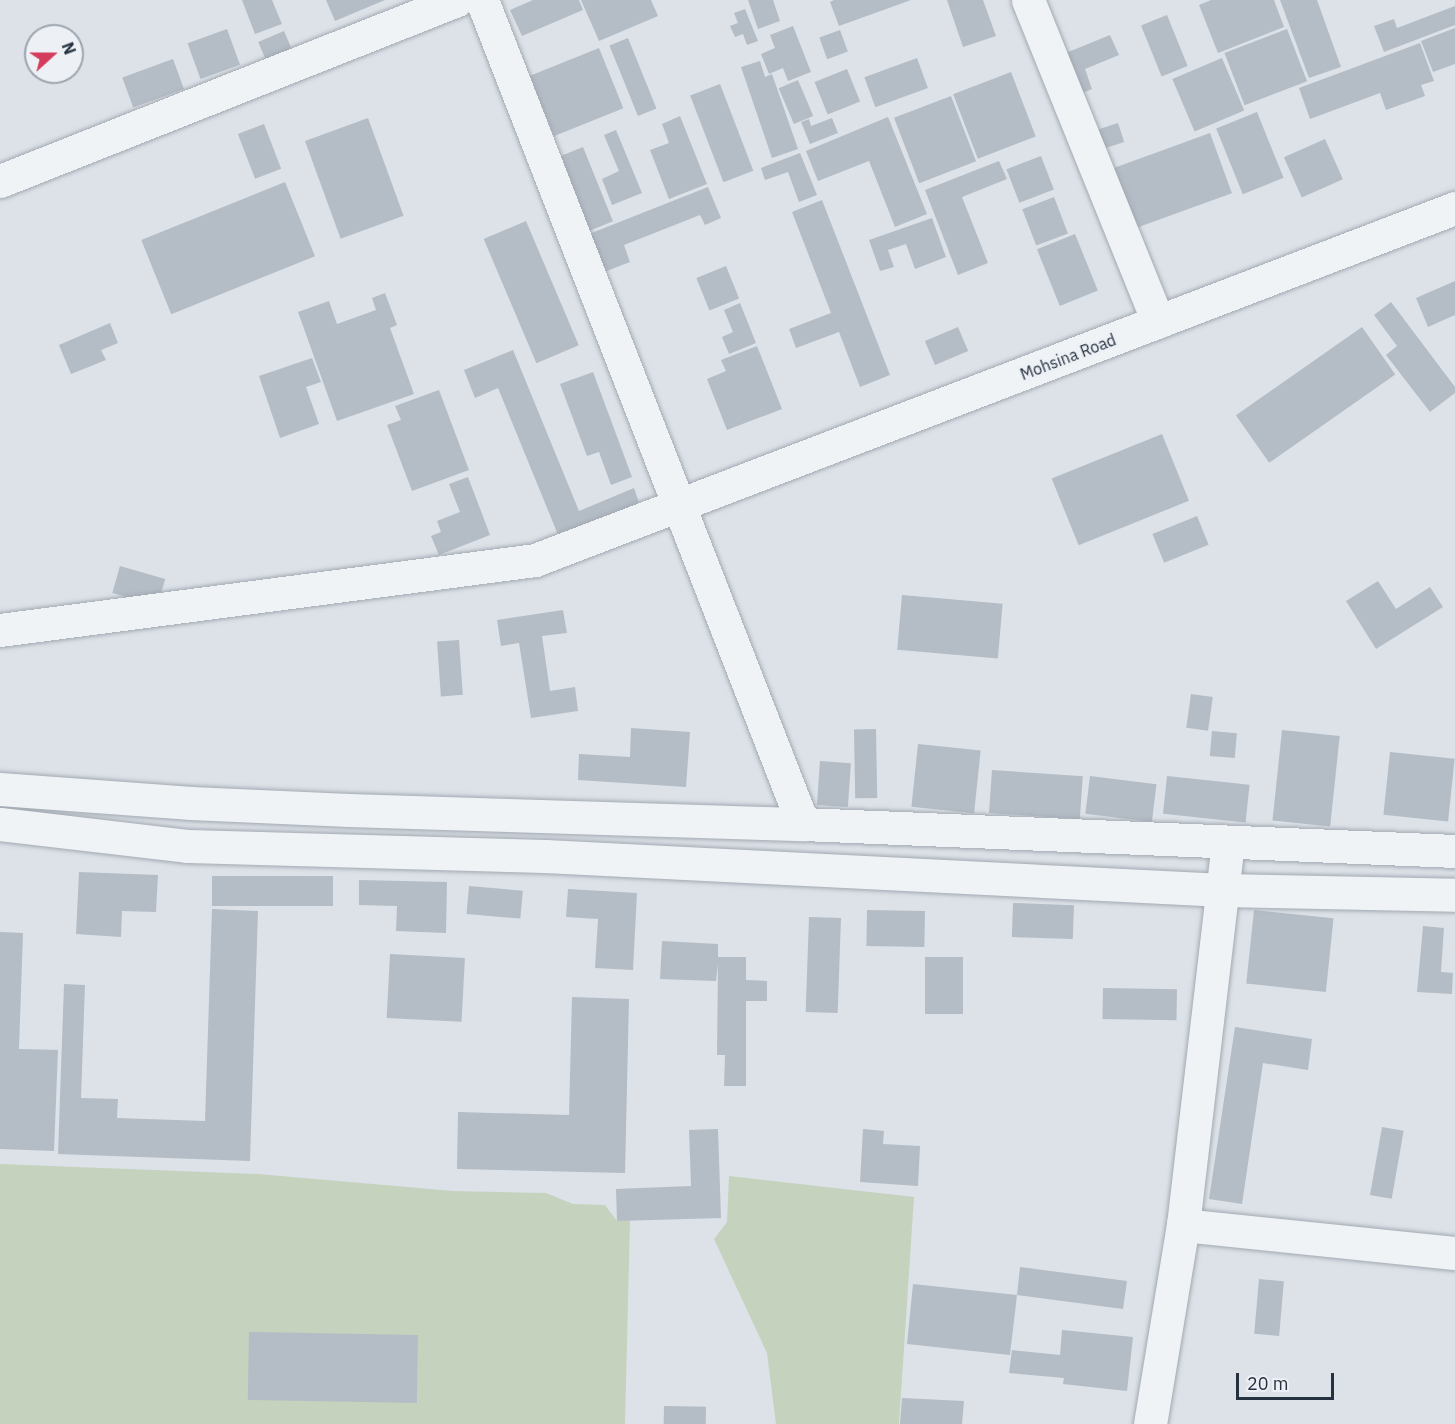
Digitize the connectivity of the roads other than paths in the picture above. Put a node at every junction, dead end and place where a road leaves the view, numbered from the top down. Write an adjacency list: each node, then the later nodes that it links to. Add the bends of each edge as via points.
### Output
1 (456, 0): 4 (street)
2 (482, 0): 7 (street)
3 (1028, 0): 6 (street)
4 (0, 182)
5 (1455, 208): 6 (street, Mohsina Road)
6 (1158, 322): 7 (street, Mohsina Road)
7 (681, 506): 8 (street, Mohsina Road, via 535,560); 14 (street)
8 (0, 630)
9 (0, 789): 10 (street)
10 (191, 803): 11 (street); 17 (street)
11 (349, 810): 12 (street); 18 (street)
12 (547, 815): 14 (street); 20 (street)
13 (0, 824): 17 (street)
14 (803, 824): 15 (street)
15 (861, 827): 16 (street); 21 (street)
16 (1228, 842): 19 (street); 22 (street)
17 (187, 846): 18 (street)
18 (348, 849): 20 (street)
19 (1455, 850)
20 (545, 856): 21 (street)
21 (858, 872): 22 (street)
22 (1223, 890): 23 (street); 24 (street)
23 (1455, 895)
24 (1183, 1225): 25 (street); 26 (street)
25 (1455, 1253)
26 (1150, 1424)

